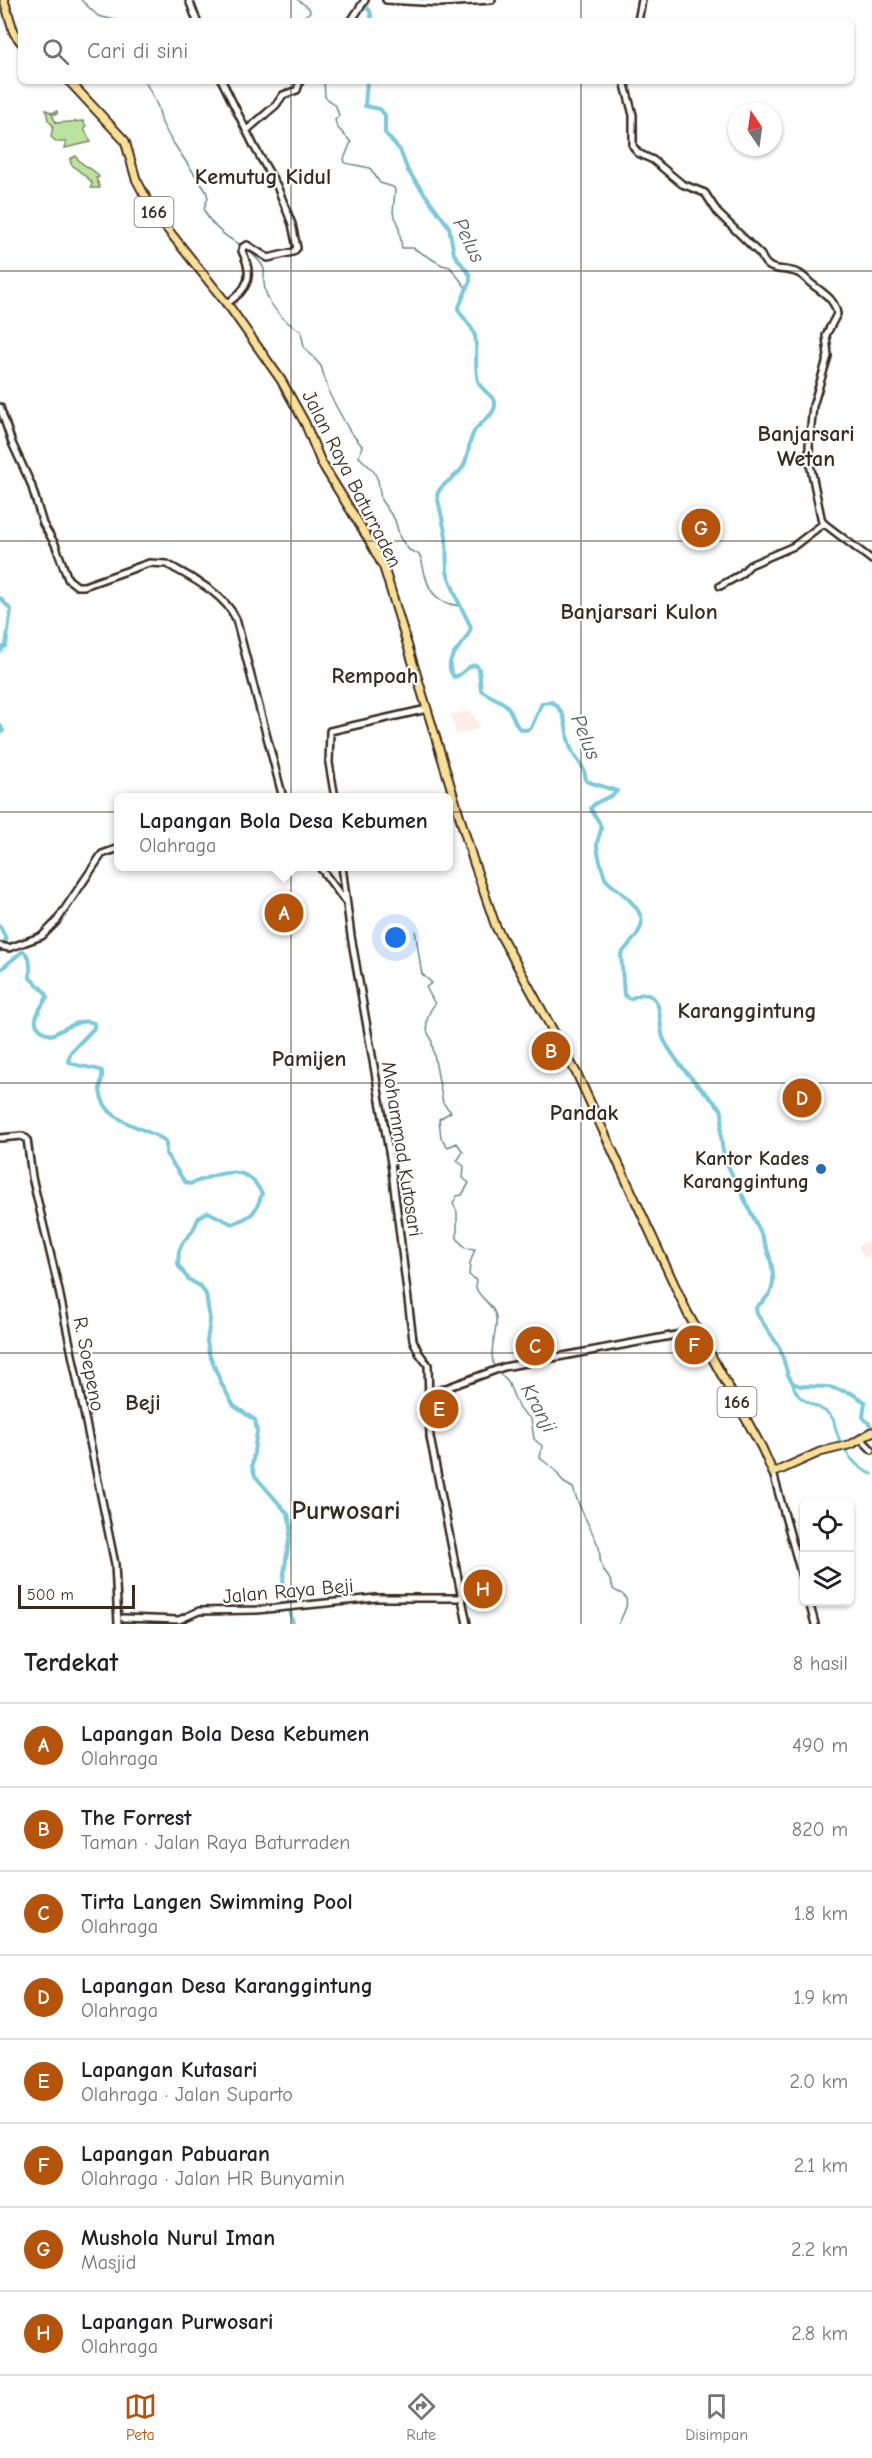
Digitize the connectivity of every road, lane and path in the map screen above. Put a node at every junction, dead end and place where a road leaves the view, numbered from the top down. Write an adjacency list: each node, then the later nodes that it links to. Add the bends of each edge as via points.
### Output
1 (4, 0): 10 (main road)
2 (189, 0): 7 (street)
3 (386, 0): 4 (street)
4 (492, 0)
5 (642, 0): 9 (street)
6 (363, 2): 8 (street)
7 (196, 18)
8 (353, 18)
9 (639, 18)
10 (18, 38)
11 (72, 84): 16 (main road, 166, via 124,139 136,179 153,211)
12 (224, 84): 15 (street)
13 (299, 84): 15 (street, via 297,90 283,95)
14 (625, 84): 18 (street, via 633,115 633,146 638,153 682,184 705,194 765,264 798,273 826,294 836,307 837,314 826,335 828,356 815,398 809,445 815,494)
15 (247, 130): 16 (street, via 278,186 297,248 268,258 244,247 248,264 243,292)
16 (226, 304): 21 (main road, Jalan Raya Baturraden / 166, via 293,399 321,462 384,568)
17 (0, 407): 22 (street, via 68,579 84,586 160,562 224,599 231,608)
18 (824, 523): 19 (street); 20 (street, via 794,546 750,565)
19 (872, 560)
20 (720, 586)
21 (427, 710): 23 (street, via 330,731 329,763); 24 (main road, Jalan Raya Baturraden / 166)
22 (282, 793)
23 (334, 793)
24 (452, 793)
25 (453, 795): 32 (main road, Jalan Raya Baturraden / 166, via 496,927 578,1076)
26 (114, 850): 30 (street, via 102,854 45,933)
27 (322, 871): 29 (street)
28 (342, 871): 29 (street, Mohammad Kutosari)
29 (346, 902): 33 (street, Mohammad Kutosari, via 391,1163 413,1340 428,1365)
30 (3, 947)
31 (0, 1138): 43 (street, R. Soepeno, via 27,1139 111,1546)
32 (695, 1330): 33 (street, via 495,1370); 37 (main road, 166)
33 (432, 1391): 39 (street, via 430,1437)
34 (872, 1431): 35 (main road)
35 (861, 1439): 36 (street); 37 (main road)
36 (872, 1450)
37 (772, 1473): 38 (street)
38 (800, 1570)
39 (462, 1592): 40 (street); 41 (street)
40 (458, 1598): 41 (street); 43 (street, Jalan Raya Beji, via 376,1598 199,1611 179,1620)
41 (465, 1604): 44 (street)
42 (810, 1606): 45 (street)
43 (119, 1620)
44 (467, 1624)
45 (815, 1624)

